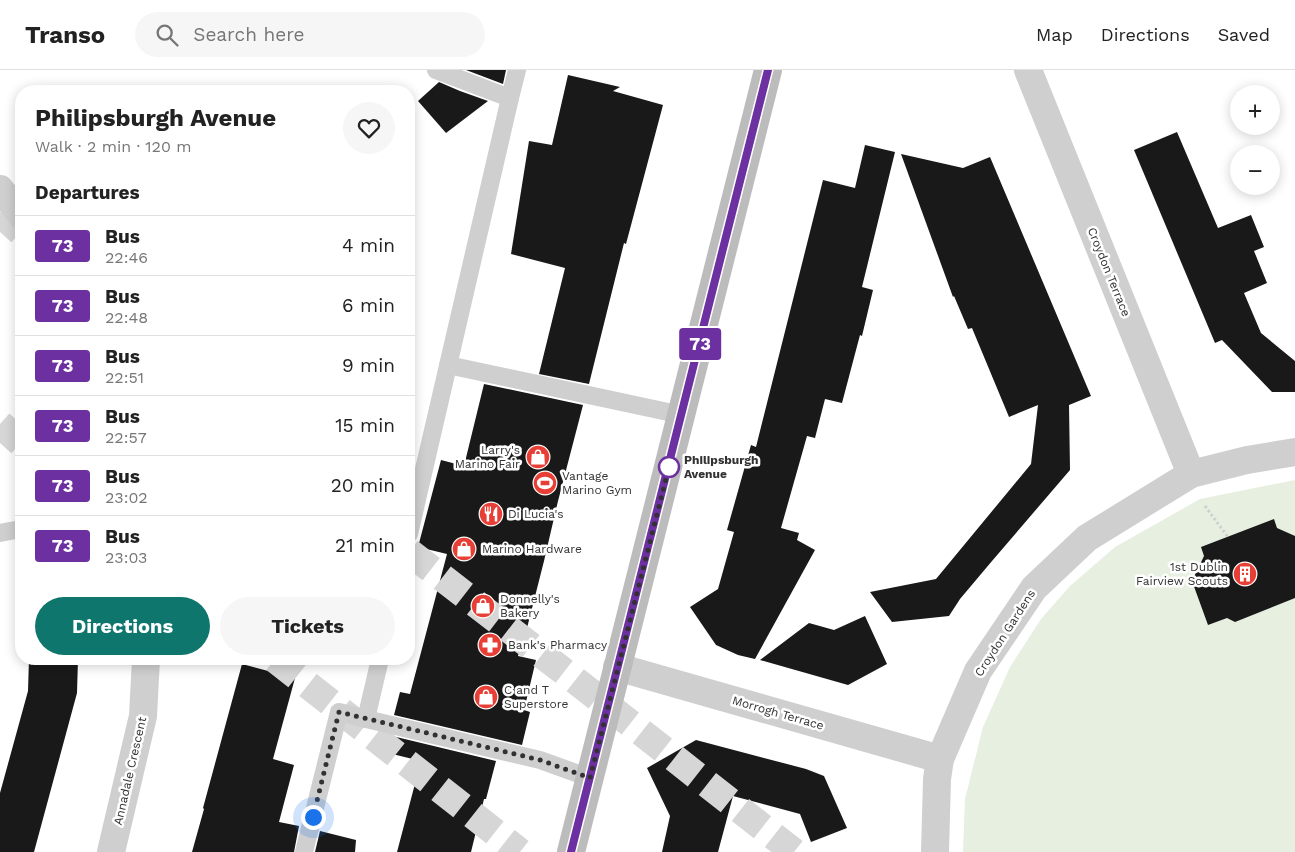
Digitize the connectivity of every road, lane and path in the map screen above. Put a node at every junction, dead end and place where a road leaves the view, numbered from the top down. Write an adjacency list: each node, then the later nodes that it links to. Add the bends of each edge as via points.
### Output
1 (436, 70): 5 (lane)
2 (517, 70): 5 (lane)
3 (768, 70): 10 (street)
4 (1028, 70): 12 (street, Croydon Terrace)
5 (510, 98): 9 (lane)
6 (0, 187): 7 (street); 8 (street)
7 (15, 187)
8 (15, 207)
9 (448, 365): 10 (lane); 13 (lane)
10 (682, 415): 18 (street)
11 (1295, 452): 12 (street, Croydon Gardens)
12 (1191, 474): 20 (street, Croydon Gardens, via 1087,538 1034,588 978,671)
13 (415, 508)
14 (15, 530): 15 (lane)
15 (0, 533)
16 (146, 665): 22 (street, Annadale Crescent, via 143,716)
17 (379, 665): 19 (lane)
18 (617, 667): 20 (street, Morrogh Terrace); 21 (street)
19 (366, 719): 21 (lane, via 540,760); 23 (lane, via 339,712)
20 (940, 760): 25 (street, Croydon Gardens)
21 (590, 778): 24 (street)
22 (111, 852)
23 (304, 852)
24 (571, 852)
25 (935, 852)

